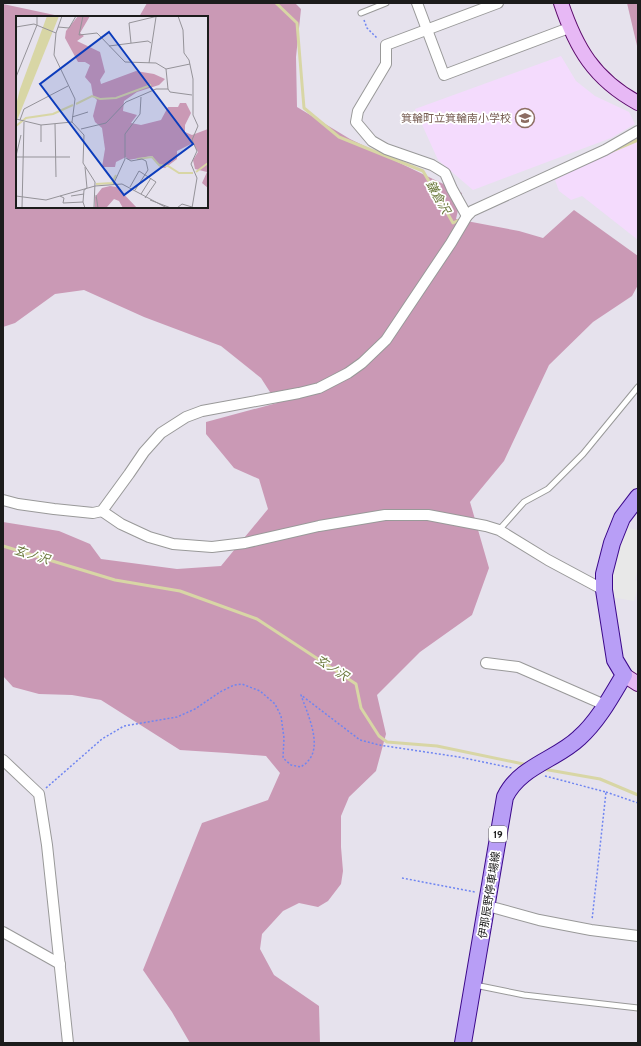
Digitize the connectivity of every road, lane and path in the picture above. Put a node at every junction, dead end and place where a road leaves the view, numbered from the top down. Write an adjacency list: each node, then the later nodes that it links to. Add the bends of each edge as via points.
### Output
1 (386, 3): 5 (lane)
2 (417, 3): 7 (street)
3 (498, 3): 7 (street)
4 (561, 3): 6 (street)
5 (361, 13): 8 (path, via 367,28)
6 (569, 28): 7 (street, via 444,75); 9 (street, via 583,55 604,79)
7 (427, 29): 8 (street)
8 (386, 46): 11 (street, via 386,64 358,112 356,122 372,141 386,149 445,172)
9 (638, 102)
10 (638, 131): 11 (street, via 605,150)
11 (466, 216): 15 (street, via 451,243 386,340 362,363 319,388 202,411 186,417 162,433 144,452)
12 (638, 387): 16 (lane, via 583,454 548,489 524,502)
13 (638, 497): 17 (main road, via 622,518 612,543 604,574)
14 (3, 500): 15 (street, via 54,509 93,513)
15 (102, 511): 16 (street, via 121,524 149,537 173,544 212,547 245,543 319,526 385,515 428,515)
16 (499, 530): 17 (street)
17 (604, 590): 19 (main road, via 615,660)
18 (486, 663): 21 (street, via 518,667)
19 (624, 675): 20 (street); 21 (main road, 伊那辰野停車場線 / 19)
20 (638, 684)
21 (605, 705): 23 (main road, 伊那辰野停車場線 / 19, via 579,739)
22 (3, 760): 25 (street)
23 (527, 771): 24 (path); 25 (path, via 360,740 301,695 312,729 313,754 301,767 291,765 283,758 281,716 275,704 260,692 242,684 220,692 195,709 177,717 124,726 102,739); 28 (main road, 伊那辰野停車場線 / 19, via 513,784 505,797)
24 (606, 792): 26 (path); 29 (path)
25 (39, 794): 32 (street, via 48,845)
26 (638, 802)
27 (402, 878): 28 (path)
28 (488, 901): 29 (street, via 539,920); 33 (main road, 伊那辰野停車場線 / 19)
29 (591, 930): 31 (street)
30 (3, 932): 32 (street)
31 (638, 936)
32 (60, 964): 35 (street)
33 (473, 985): 34 (lane, via 524,996); 36 (main road, 伊那辰野停車場線 / 19)
34 (638, 1008)
35 (68, 1043)
36 (463, 1043)

